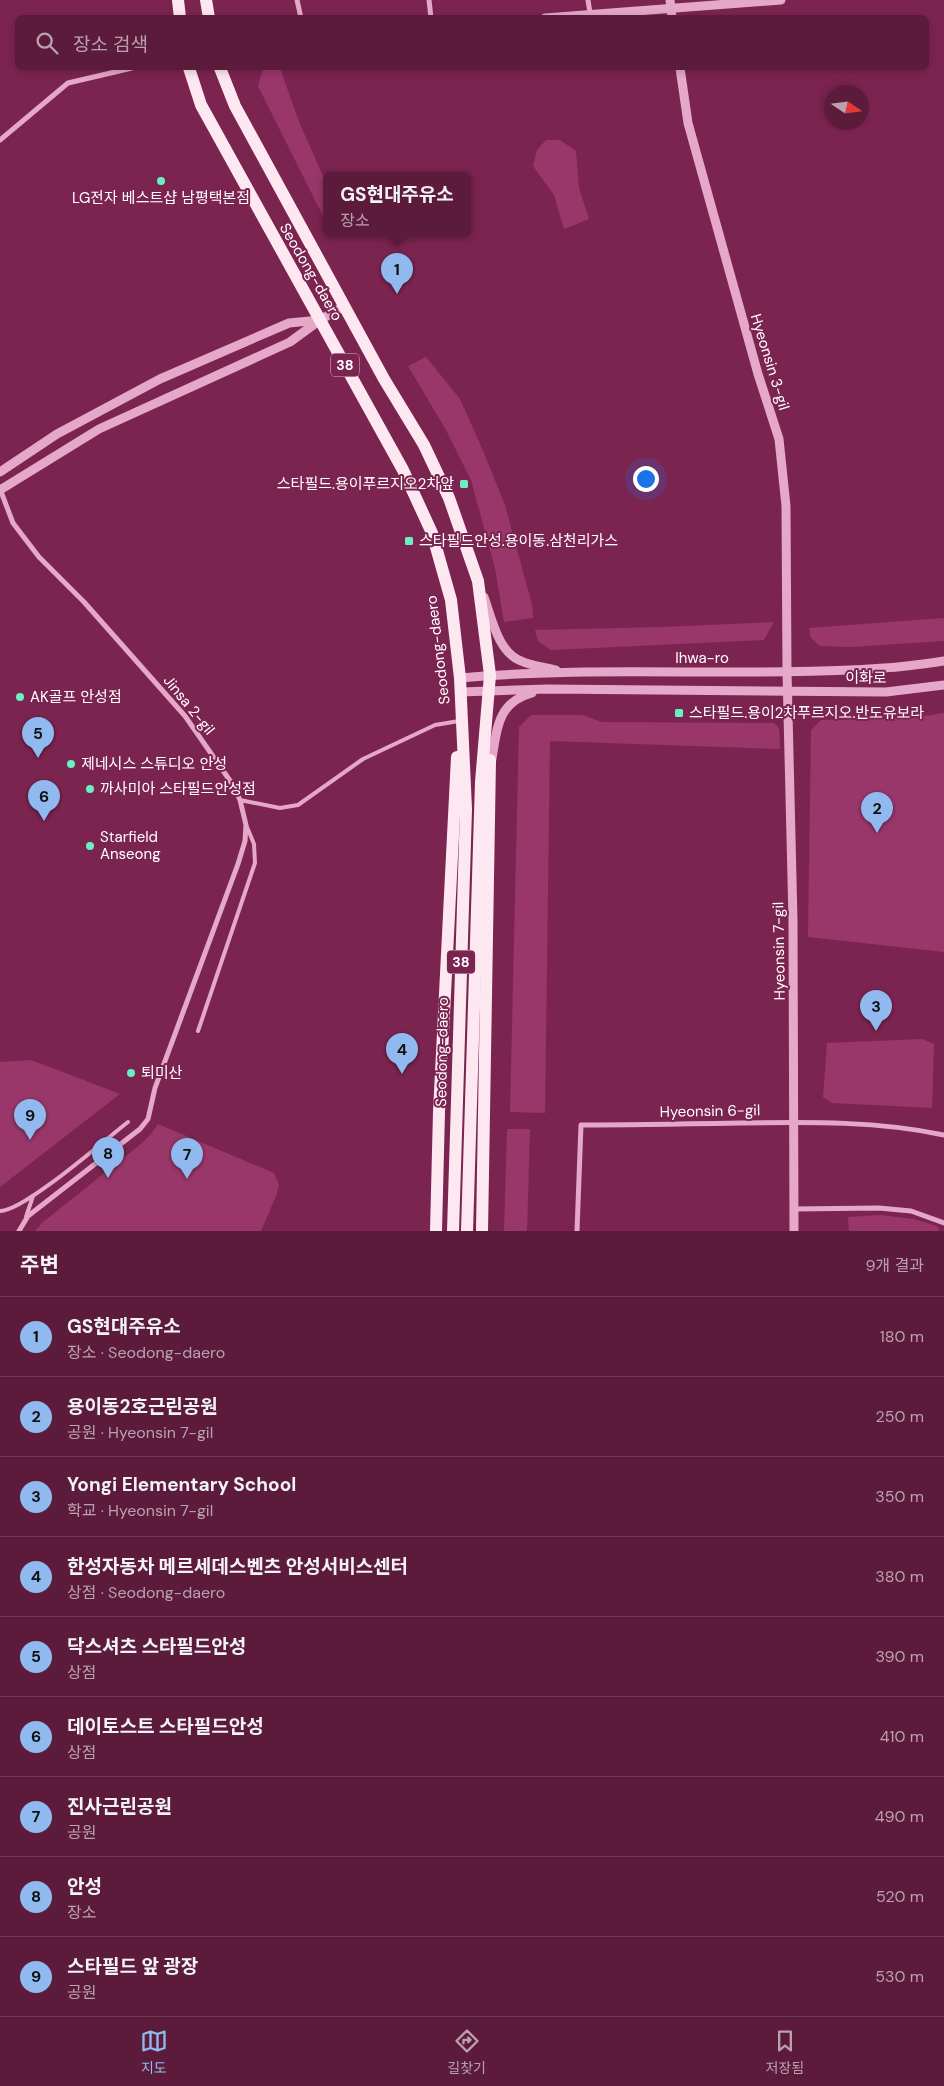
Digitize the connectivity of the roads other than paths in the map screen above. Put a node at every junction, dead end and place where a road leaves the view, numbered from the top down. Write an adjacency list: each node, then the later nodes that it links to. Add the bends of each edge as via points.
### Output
1 (178, 0): 10 (main road)
2 (206, 0): 11 (main road)
3 (298, 0): 12 (street)
4 (429, 0): 13 (street)
5 (588, 0): 9 (street)
6 (781, 0): 7 (street)
7 (745, 1): 8 (street)
8 (670, 4): 9 (street)
9 (590, 13): 14 (street)
10 (180, 15)
11 (209, 15)
12 (300, 15)
13 (431, 15)
14 (572, 15)
15 (123, 70): 19 (street, via 68,83)
16 (190, 70): 21 (main road, Seodong-daero / 38, via 201,105)
17 (221, 70): 20 (main road, Seodong-daero / 38, via 236,106)
18 (680, 70): 27 (street, Hyeonsin 3-gil, via 688,123 779,439 786,506)
19 (0, 140)
20 (344, 306): 21 (street); 24 (main road, Seodong-daero / 38, via 424,445 449,498)
21 (320, 320): 22 (street, via 289,322 160,379 57,434); 23 (street, via 290,342 99,430); 29 (main road, Seodong-daero / 38, via 403,470 432,533 451,600)
22 (0, 472)
23 (0, 490): 37 (street, Jinsa 2-gil, via 13,523 39,558 84,602 185,716)
24 (478, 581): 26 (street, via 507,651 522,662); 28 (main road, Seodong-daero / 38)
25 (944, 662): 27 (street, Ihwa-ro)
26 (568, 672): 27 (street, Ihwa-ro); 28 (street, Ihwa-ro)
27 (787, 672): 32 (street, Hyeonsin 7-gil)
28 (490, 675): 29 (street, Ihwa-ro); 34 (main road, Seodong-daero / 38)
29 (460, 678): 33 (main road, Seodong-daero / 38)
30 (944, 685): 32 (street, 이화로, via 886,692)
31 (547, 690): 32 (street, 이화로); 34 (street); 36 (street, via 522,696 503,712)
32 (788, 691): 41 (street, Hyeonsin 7-gil)
33 (461, 692): 34 (street); 35 (main road); 50 (main road, Seodong-daero / 38, via 466,810)
34 (489, 696): 36 (main road); 51 (main road, Seodong-daero / 38, via 481,782)
35 (459, 721): 37 (lane, via 435,725 363,759 298,805 280,808); 49 (main road)
36 (491, 770): 52 (main road)
37 (240, 800): 38 (street, Jinsa 2-gil)
38 (246, 825): 39 (lane, via 254,844 255,863); 46 (street, via 240,858 155,1088 148,1118 129,1139)
39 (198, 1031)
40 (128, 1122): 43 (lane)
41 (795, 1122): 42 (street, Hyeonsin 6-gil, via 880,1124); 44 (street, Hyeonsin 7-gil); 53 (street, Hyeonsin 6-gil, via 581,1125)
42 (944, 1135)
43 (33, 1196): 45 (lane, via 15,1207); 46 (lane)
44 (794, 1208): 47 (street, via 911,1210); 54 (street, Hyeonsin 7-gil)
45 (0, 1211)
46 (24, 1220): 48 (street)
47 (944, 1223)
48 (19, 1231)
49 (436, 1231)
50 (453, 1231)
51 (467, 1231)
52 (482, 1231)
53 (577, 1231)
54 (794, 1231)

